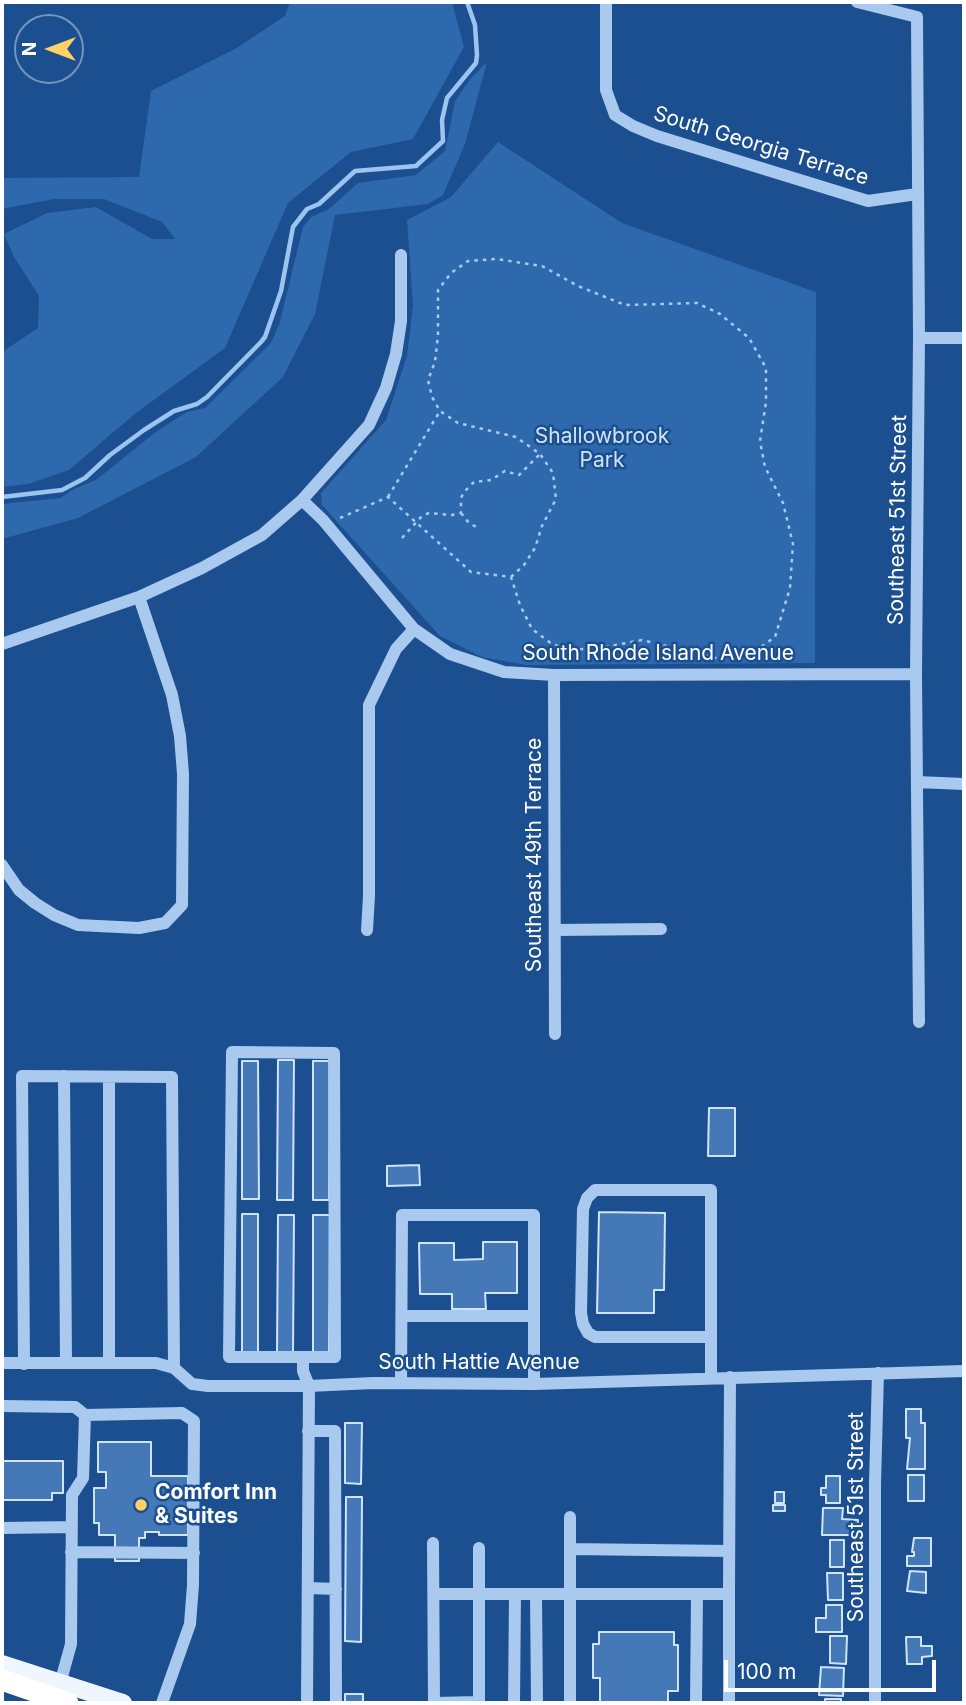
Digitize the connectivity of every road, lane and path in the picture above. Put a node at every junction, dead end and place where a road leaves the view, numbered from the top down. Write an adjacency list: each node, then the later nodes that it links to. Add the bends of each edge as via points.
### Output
1 (606, 2): 3 (street, South Georgia Terrace, via 606,90 615,115 657,136 868,201)
2 (857, 2): 3 (street, Southeast 51st Street, via 917,17)
3 (917, 194): 5 (street, Southeast 51st Street)
4 (401, 255): 10 (street, via 401,321 386,388 369,425)
5 (919, 338): 6 (street); 19 (street, Southeast 51st Street)
6 (964, 338)
7 (440, 411): 8 (path, via 458,423 516,437); 9 (path); 15 (path, via 428,380 438,335 438,290 468,261 542,266 625,304 697,303 720,314 749,338 766,368 760,441 793,544 790,588 775,638 748,656 728,661 642,640 573,650 552,644 533,629)
8 (540, 454): 11 (path, via 519,475 505,471 469,485 461,498); 15 (path, via 553,473 556,499 535,548)
9 (388, 497): 12 (path, via 342,516); 15 (path, via 471,572)
10 (302, 500): 12 (street, South Rhode Island Avenue); 16 (street, via 262,535)
11 (461, 513): 13 (path); 14 (path, via 429,513)
12 (330, 528): 17 (street, South Rhode Island Avenue)
13 (480, 529)
14 (402, 538)
15 (511, 577)
16 (139, 597): 18 (street); 23 (street, via 172,695 180,736 182,905 165,923 139,928 78,925 35,903 19,890)
17 (414, 629): 20 (street, South Rhode Island Avenue, via 450,654 476,663 504,672); 25 (street, via 396,649 369,705)
18 (2, 644)
19 (916, 674): 20 (street, South Rhode Island Avenue); 21 (street, Southeast 51st Street)
20 (554, 675): 26 (street, Southeast 49th Terrace)
21 (917, 782): 22 (street); 27 (street, Southeast 51st Street)
22 (964, 784)
23 (2, 864)
24 (661, 929): 26 (street)
25 (367, 930)
26 (555, 930): 28 (street, Southeast 49th Terrace)
27 (919, 1022)
28 (555, 1034)
29 (64, 1076): 30 (street); 35 (street); 38 (street, via 22,1076)
30 (109, 1077): 36 (street); 39 (street, via 172,1077)
31 (402, 1316): 32 (street); 32 (street, via 402,1215 534,1215); 44 (street)
32 (534, 1316): 45 (street)
33 (711, 1337): 33 (street, via 711,1190 595,1190 583,1209 581,1313 589,1333 595,1338); 42 (street)
34 (303, 1357): 34 (street, via 335,1357 334,1053 232,1052 229,1357); 46 (street)
35 (66, 1362): 36 (street, South Hattie Avenue); 38 (street, South Hattie Avenue)
36 (109, 1362): 39 (street, South Hattie Avenue)
37 (2, 1363): 38 (street, South Hattie Avenue)
38 (24, 1364)
39 (174, 1368): 46 (street, South Hattie Avenue, via 192,1384)
40 (964, 1371): 41 (street, South Hattie Avenue)
41 (878, 1373): 43 (street, South Hattie Avenue); 80 (street, Southeast 51st Street)
42 (712, 1377): 43 (street, South Hattie Avenue); 45 (street, South Hattie Avenue)
43 (730, 1377): 56 (street)
44 (401, 1383): 45 (street, South Hattie Avenue); 46 (street, South Hattie Avenue)
45 (534, 1384)
46 (309, 1386): 49 (street)
47 (2, 1406): 48 (street, via 75,1407)
48 (85, 1415): 51 (street, via 83,1478 72,1495); 58 (street, via 181,1413 194,1421)
49 (308, 1432): 59 (street); 60 (street, via 335,1432)
50 (570, 1517): 55 (street)
51 (71, 1527): 52 (street); 57 (street)
52 (2, 1528)
53 (433, 1543): 61 (street)
54 (479, 1548): 62 (street)
55 (570, 1549): 56 (street); 65 (street)
56 (729, 1551): 67 (street)
57 (71, 1552): 58 (street); 70 (street, via 71,1644)
58 (194, 1553): 72 (street, via 190,1624)
59 (308, 1588): 60 (street); 73 (street)
60 (336, 1589): 74 (street)
61 (434, 1594): 62 (street); 62 (street, via 434,1703 479,1702)
62 (480, 1594): 63 (street)
63 (515, 1594): 64 (street); 75 (street)
64 (537, 1594): 65 (street); 76 (street)
65 (570, 1594): 66 (street); 77 (street)
66 (697, 1594): 67 (street); 78 (street)
67 (729, 1594): 79 (street)
68 (2, 1664): 70 (main road)
69 (2, 1680): 70 (highway)
70 (64, 1693): 71 (main road)
71 (123, 1703)
72 (162, 1703)
73 (307, 1703)
74 (337, 1703)
75 (514, 1703)
76 (537, 1703)
77 (570, 1703)
78 (696, 1703)
79 (729, 1703)
80 (876, 1703)

